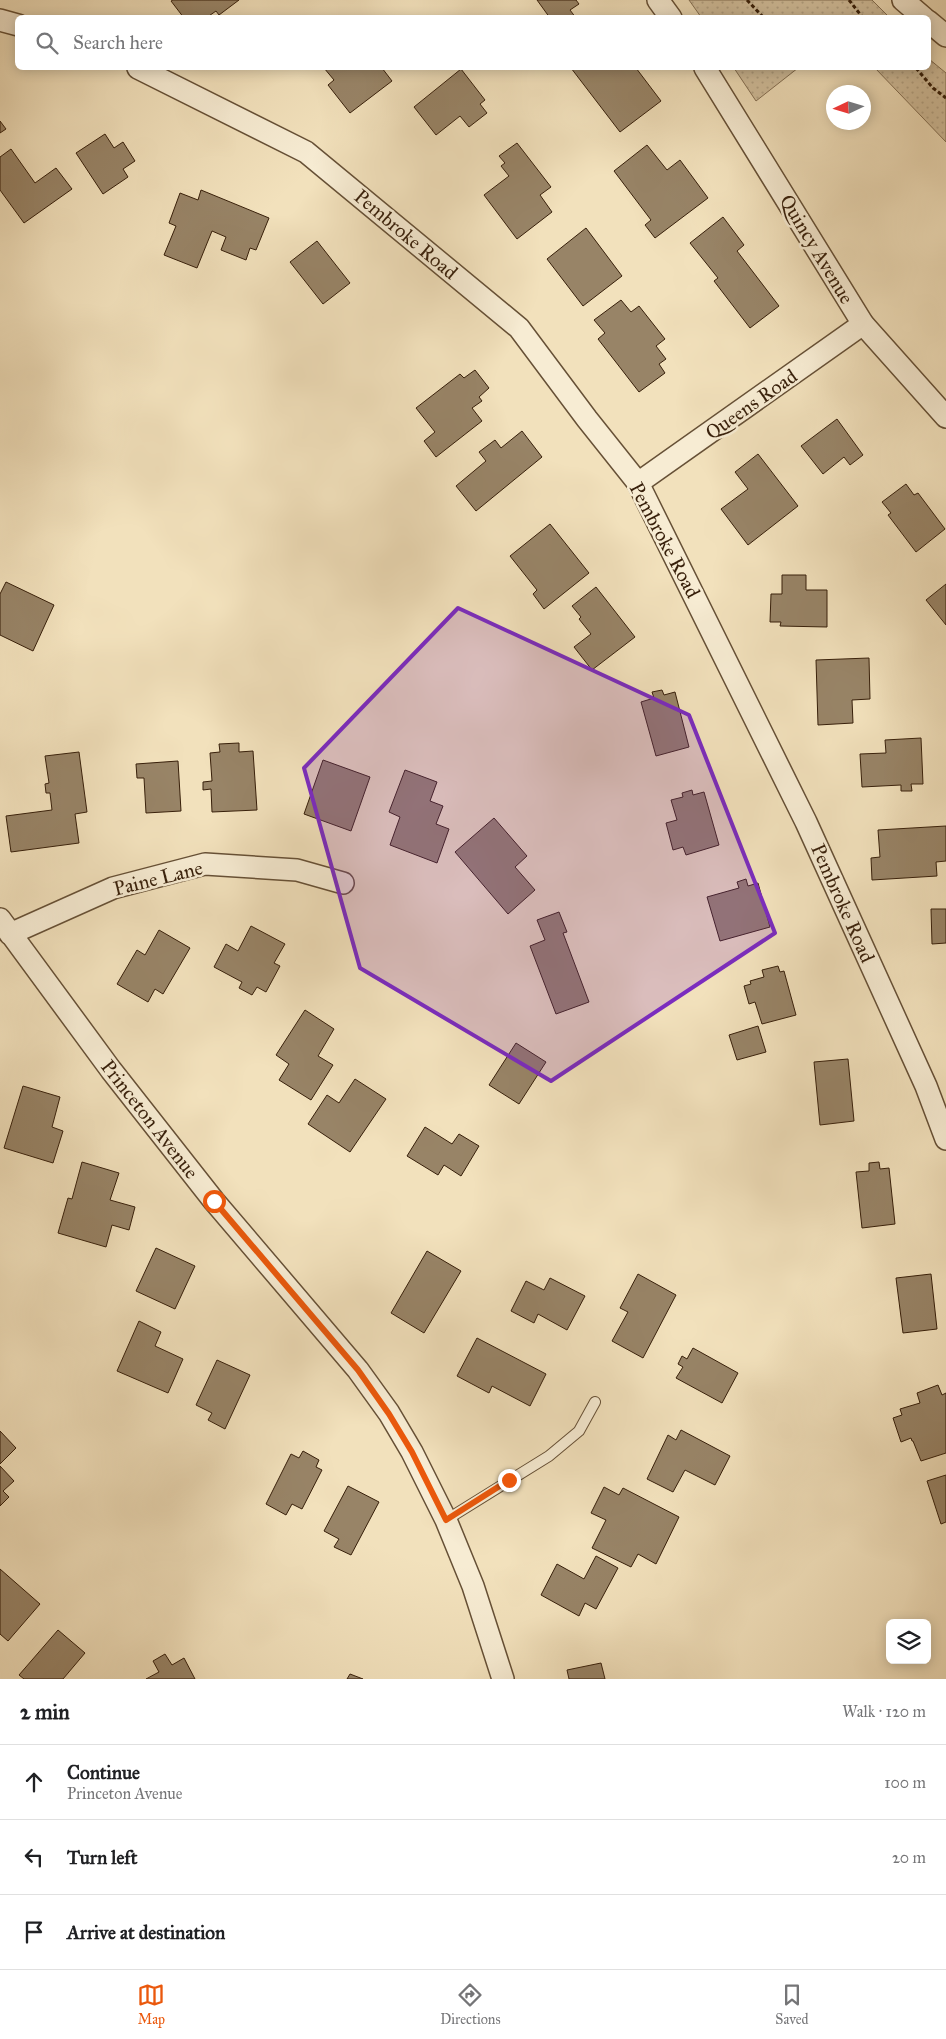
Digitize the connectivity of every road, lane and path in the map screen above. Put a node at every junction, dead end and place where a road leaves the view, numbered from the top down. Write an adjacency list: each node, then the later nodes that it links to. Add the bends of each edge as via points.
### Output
1 (658, 0): 5 (street)
2 (748, 0): 6 (path)
3 (849, 0): 7 (path)
4 (903, 0): 8 (street)
5 (669, 15)
6 (761, 15)
7 (861, 15)
8 (920, 15)
9 (0, 20): 10 (street)
10 (15, 24)
11 (931, 24): 12 (street)
12 (946, 36)
13 (142, 70): 19 (street, Pembroke Road, via 306,152 519,328)
14 (706, 70): 17 (street, Quincy Avenue)
15 (918, 70): 16 (path)
16 (946, 98)
17 (863, 324): 18 (street, Quincy Avenue); 19 (street, Queens Road)
18 (946, 417)
19 (638, 483): 22 (street, Pembroke Road, via 806,822 926,1086)
20 (343, 883): 21 (street, Paine Lane, via 296,870 205,864 113,888)
21 (5, 927): 24 (street, Princeton Avenue, via 214,1201 358,1370 403,1437)
22 (946, 1138)
23 (595, 1402): 24 (lane, via 579,1431 549,1456)
24 (446, 1520): 25 (street, Princeton Avenue, via 473,1586)
25 (502, 1679)

